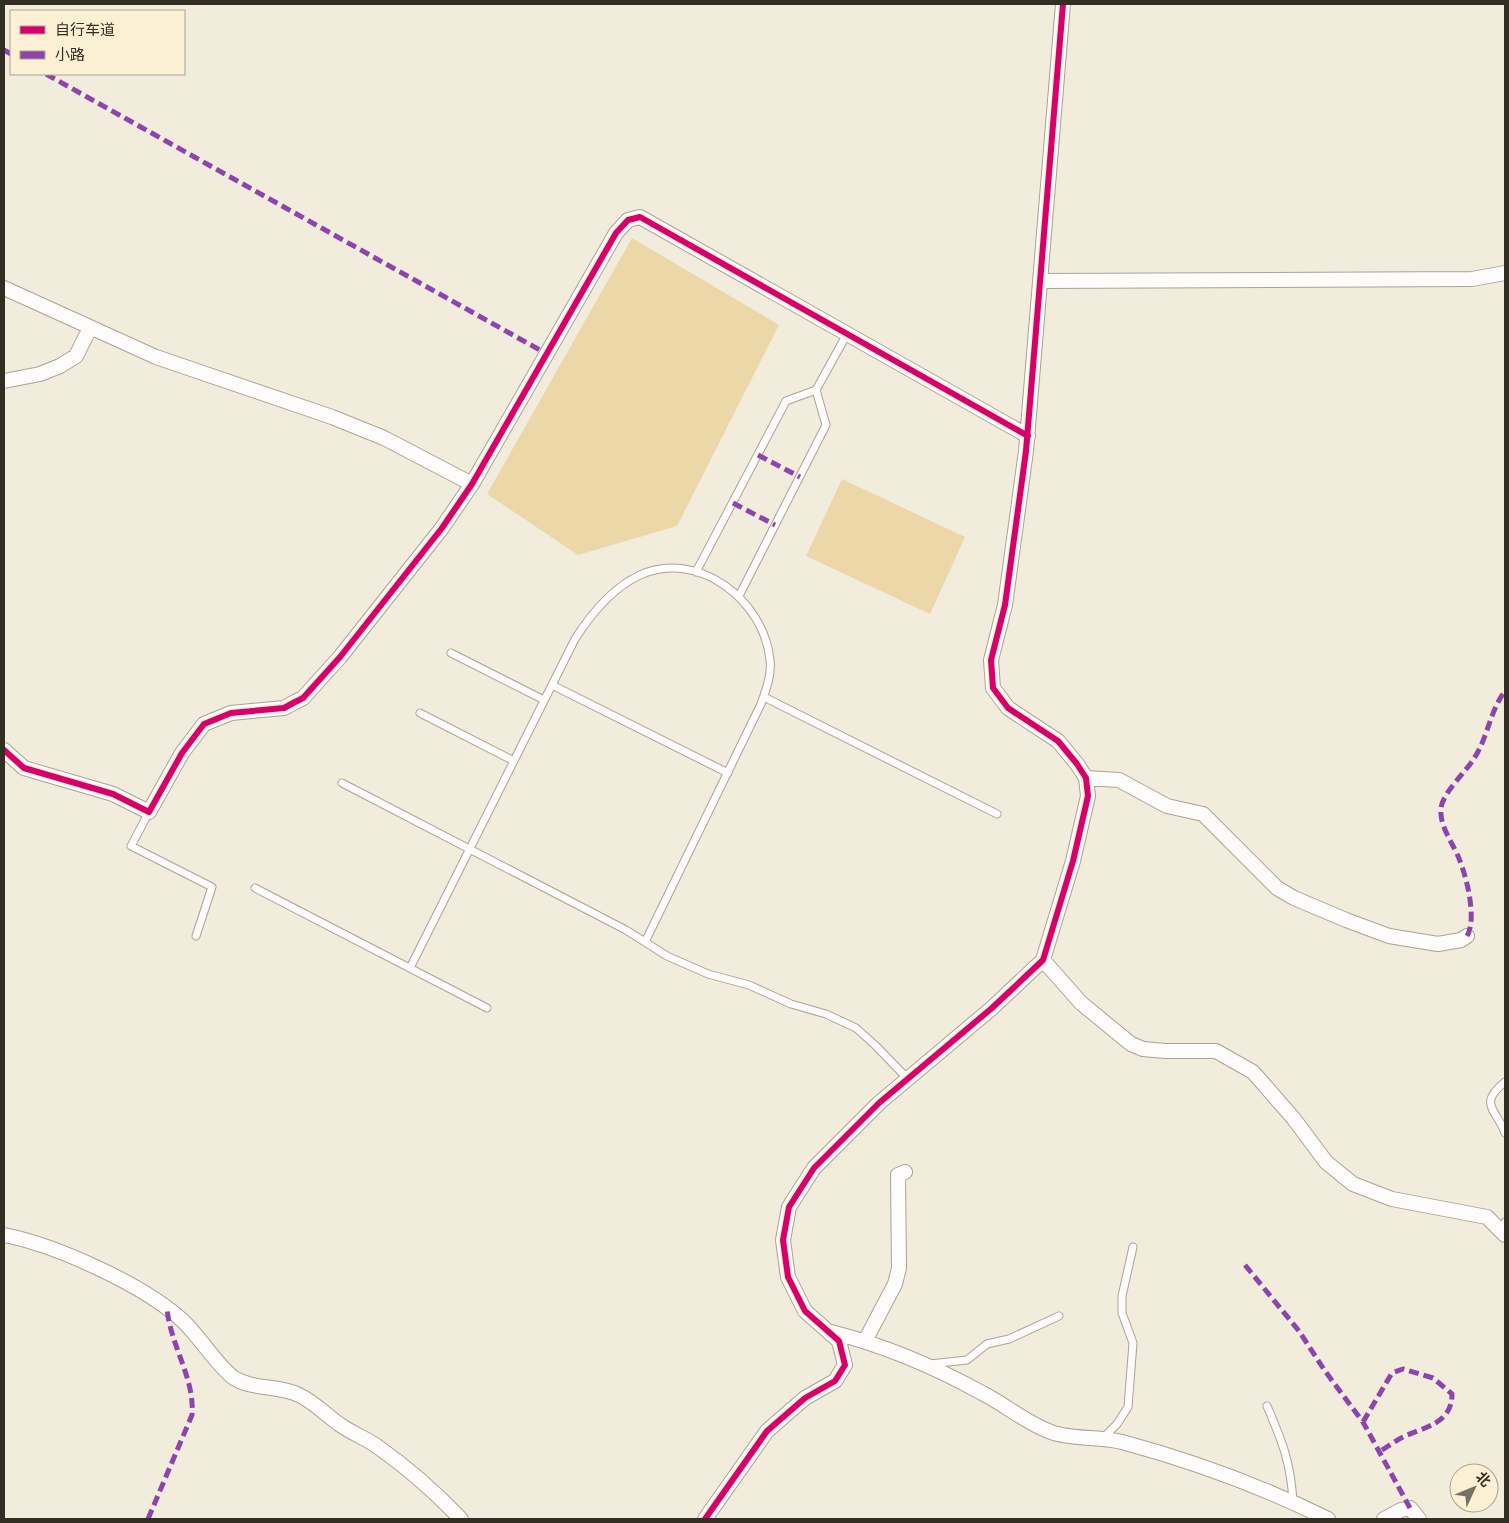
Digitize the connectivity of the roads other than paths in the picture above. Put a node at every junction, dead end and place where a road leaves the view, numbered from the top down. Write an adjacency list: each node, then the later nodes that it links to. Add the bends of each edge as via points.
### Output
1 (1064, 4): 3 (street)
2 (1505, 273): 3 (street, via 1472,278)
3 (1041, 281): 9 (street)
4 (4, 288): 5 (street)
5 (90, 328): 7 (street, via 76,356 60,366 40,374); 10 (street, via 156,357 384,438)
6 (847, 334): 8 (lane); 9 (street); 10 (street, via 640,218 628,220 616,233)
7 (4, 381)
8 (816, 390): 11 (lane, via 786,401); 12 (lane, via 826,425)
9 (1028, 436): 21 (street, via 1005,605 991,660 993,688 1008,708 1058,741)
10 (472, 484): 23 (street, via 442,528 340,657 303,698 284,708 231,713 204,724 182,753)
11 (696, 572): 12 (lane); 14 (lane, via 669,569 640,575 612,593 575,639)
12 (739, 596): 15 (lane, via 752,610 765,636 770,660)
13 (451, 653): 16 (lane)
14 (552, 684): 16 (lane); 20 (lane)
15 (764, 697): 20 (lane); 24 (lane)
16 (544, 700): 19 (lane)
17 (420, 713): 19 (lane)
18 (4, 750): 23 (street, via 24,768 113,794)
19 (514, 761): 25 (lane)
20 (728, 773): 29 (lane)
21 (1086, 778): 28 (street, via 1119,780 1167,806 1203,814 1277,888 1346,920 1389,936 1438,944); 30 (street, via 1088,796 1073,861)
22 (342, 783): 25 (lane)
23 (149, 812): 27 (lane, via 131,846 212,887)
24 (997, 814)
25 (470, 849): 29 (lane); 31 (lane)
26 (255, 888): 31 (lane)
27 (196, 936)
28 (1467, 936)
29 (645, 942): 33 (lane, via 667,956 708,974 749,985 856,1028)
30 (1043, 960): 33 (street); 37 (street, via 1081,1003 1131,1044 1165,1051 1216,1051 1253,1072 1326,1162 1353,1184 1392,1199 1487,1217)
31 (410, 968): 32 (lane)
32 (487, 1008)
33 (908, 1079): 41 (street, via 879,1103 814,1168 789,1207 783,1240 788,1277 805,1311)
34 (1505, 1082): 35 (lane, via 1490,1099 1491,1110)
35 (1505, 1133)
36 (905, 1172): 42 (street, via 898,1175 899,1268 895,1284)
37 (1504, 1230)
38 (4, 1235): 47 (street, via 100,1270 150,1296 197,1334 232,1377 300,1396 340,1425 378,1446)
39 (1133, 1247): 45 (lane, via 1122,1296 1122,1313 1133,1343 1128,1407 1118,1424)
40 (1059, 1316): 43 (lane, via 1009,1339 987,1344 967,1360)
41 (828, 1331): 42 (street); 48 (street, via 839,1341 845,1365 834,1381 806,1398 768,1431)
42 (865, 1341): 43 (street)
43 (922, 1364): 45 (street, via 983,1393 1034,1425 1054,1433)
44 (1266, 1406): 46 (lane, via 1285,1446)
45 (1102, 1439): 46 (street, via 1120,1441 1183,1460)
46 (1293, 1502): 49 (street)
47 (461, 1519)
48 (705, 1519)
49 (1328, 1519)
50 (1384, 1519): 51 (street, via 1410,1508)
51 (1419, 1519)

